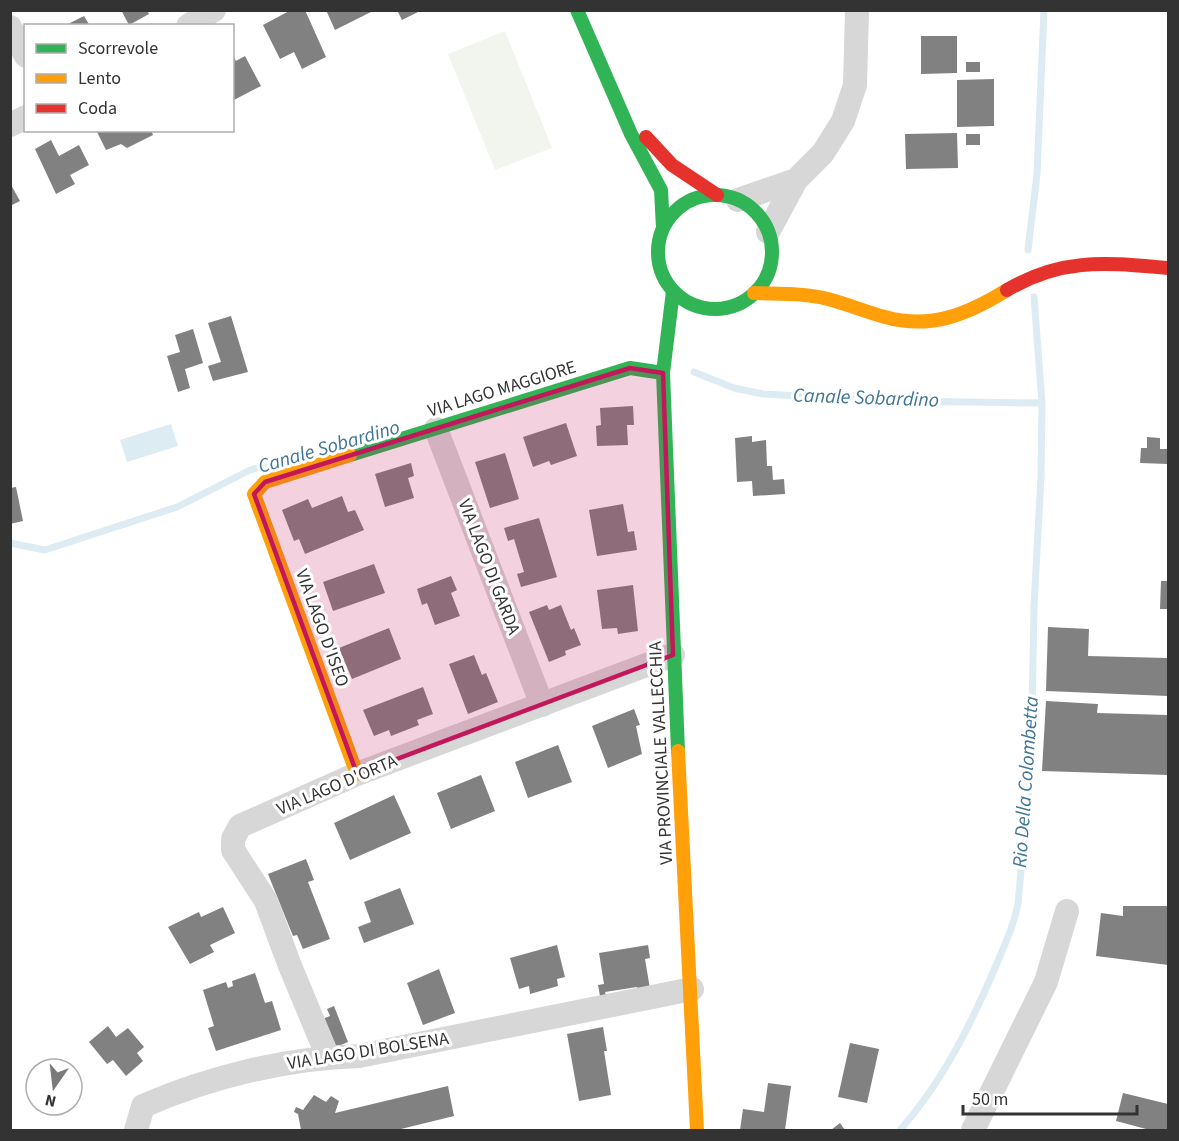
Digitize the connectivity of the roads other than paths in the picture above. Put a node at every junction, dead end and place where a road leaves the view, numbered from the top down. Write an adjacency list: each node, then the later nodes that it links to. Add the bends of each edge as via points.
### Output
1 (214, 10): 4 (street)
2 (577, 10): 7 (main road)
3 (856, 10): 10 (street, via 855,85 843,121 823,153)
4 (191, 24)
5 (10, 27): 6 (street)
6 (24, 52)
7 (620, 109): 11 (main road, via 672,165); 12 (main road, via 661,190)
8 (24, 118): 9 (street)
9 (10, 125)
10 (796, 180): 11 (street); 13 (street)
11 (728, 198): 12 (main road, via 700,197 672,214); 13 (main road, via 761,219)
12 (663, 228): 17 (main road, via 658,244 659,261)
13 (770, 243): 14 (main road); 18 (main road, via 770,268)
14 (786, 268)
15 (1167, 268): 19 (main road, via 1096,261 1044,271 978,309 927,323 888,318)
16 (800, 282): 19 (main road)
17 (673, 291): 20 (main road, via 685,300); 23 (main road, VIA PROVINCIALE VALLECCHIA)
18 (754, 293): 19 (main road); 20 (main road, via 728,308)
19 (814, 296)
20 (713, 309): 21 (main road)
21 (697, 325)
22 (683, 344): 23 (main road)
23 (663, 374): 24 (main road, VIA LAGO MAGGIORE, via 630,368); 26 (main road, VIA PROVINCIALE VALLECCHIA)
24 (436, 429): 25 (main road, VIA LAGO MAGGIORE, via 265,482); 27 (street, VIA LAGO DI GARDA)
25 (254, 494): 28 (main road, VIA LAGO D'ISEO)
26 (673, 655): 27 (street, VIA LAGO D'ORTA); 30 (main road, VIA PROVINCIALE VALLECCHIA)
27 (542, 705): 28 (street, VIA LAGO D'ORTA)
28 (357, 774): 31 (street, VIA LAGO D'ORTA, via 240,826 233,840 233,850 266,901)
29 (1067, 911): 34 (street, via 1046,982)
30 (692, 989): 31 (street, VIA LAGO DI BOLSENA, via 368,1054); 33 (main road, VIA PROVINCIALE VALLECCHIA)
31 (328, 1057): 32 (street, VIA LAGO DI BOLSENA, via 254,1070 166,1096 143,1106)
32 (136, 1131)
33 (697, 1131)
34 (973, 1131)

